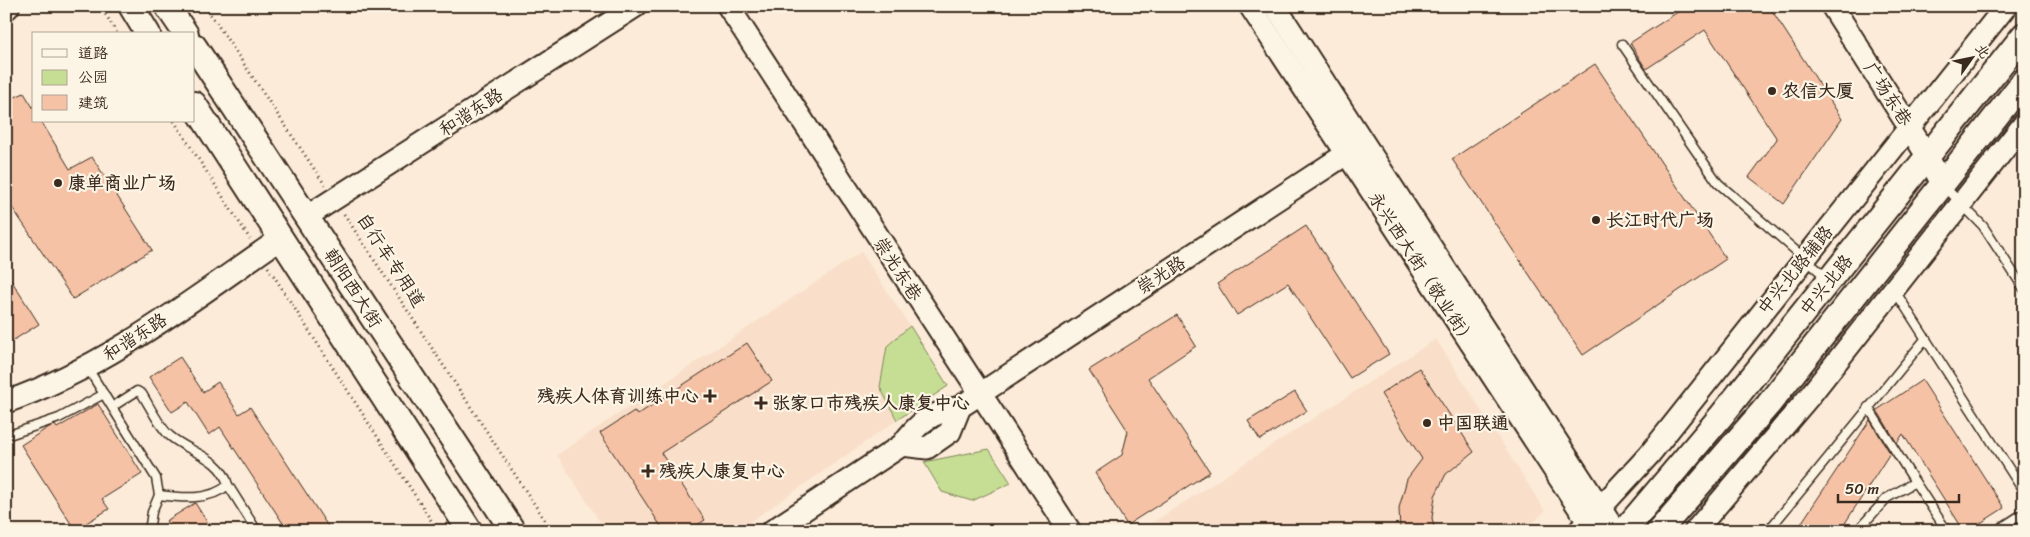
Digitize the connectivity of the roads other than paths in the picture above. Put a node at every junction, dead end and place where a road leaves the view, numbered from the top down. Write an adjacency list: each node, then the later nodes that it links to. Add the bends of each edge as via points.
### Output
1 (131, 6): 9 (main road)
2 (167, 6): 10 (main road)
3 (636, 6): 22 (street, 和谐东路)
4 (728, 6): 31 (street, 崇光东巷)
5 (1250, 6): 18 (street, 永兴西大街（敬业街）)
6 (1275, 6): 18 (street, 永兴西大街（敬业街）)
7 (1832, 6): 17 (street, 广场东巷)
8 (2006, 6): 17 (street, 中兴北路辅路)
9 (147, 32)
10 (185, 32)
11 (2024, 35): 19 (main road, 中兴北路)
12 (1622, 44): 24 (lane, via 1718,183)
13 (195, 48): 22 (main road, 朝阳西大街)
14 (2024, 81): 20 (main road, 中兴北路)
15 (195, 106): 23 (main road, 朝阳西大街)
16 (2024, 124): 21 (street)
17 (1909, 127): 19 (street, 广场东巷); 24 (street, 中兴北路辅路)
18 (1354, 148): 31 (street, 崇光路); 41 (street, 永兴西大街（敬业街）)
19 (1928, 157): 20 (street, 广场东巷); 25 (main road, 中兴北路)
20 (1942, 184): 21 (lane); 50 (main road, 中兴北路, via 1768,405)
21 (1962, 204): 26 (lane, via 1983,226); 27 (street)
22 (306, 217): 45 (main road, 朝阳西大街)
23 (280, 239): 29 (street, 和谐东路, via 112,353); 44 (main road, 朝阳西大街)
24 (1804, 259): 25 (lane); 41 (street, 中兴北路辅路, via 1649,455)
25 (1830, 280): 49 (main road, 中兴北路)
26 (2024, 289)
27 (1894, 290): 28 (lane); 51 (street)
28 (1926, 338): 34 (lane); 38 (lane)
29 (86, 366): 30 (lane); 32 (street, 和谐东路, via 41,390)
30 (104, 394): 33 (lane); 35 (lane, via 59,418)
31 (980, 394): 46 (street, 崇光路, via 960,407 939,411 914,427 902,445); 47 (street, 崇光东巷)
32 (6, 402)
33 (112, 407): 37 (lane, via 137,391 142,394 169,436 213,463 225,475); 39 (lane, via 156,478)
34 (1868, 407): 36 (lane); 52 (lane)
35 (6, 436)
36 (1915, 482): 53 (lane, via 1887,498); 54 (lane)
37 (228, 486): 39 (lane, via 218,494 185,498); 43 (lane)
38 (2024, 492)
39 (159, 495): 42 (lane, via 152,512)
40 (2024, 513): 55 (lane)
41 (1590, 523): 48 (street, 永兴西大街（敬业街）)
42 (150, 531)
43 (257, 531)
44 (470, 531)
45 (513, 531)
46 (772, 531)
47 (1070, 531)
48 (1615, 531)
49 (1624, 531)
50 (1659, 531)
51 (1695, 531)
52 (1768, 531)
53 (1857, 531)
54 (1946, 531)
55 (1996, 531)

